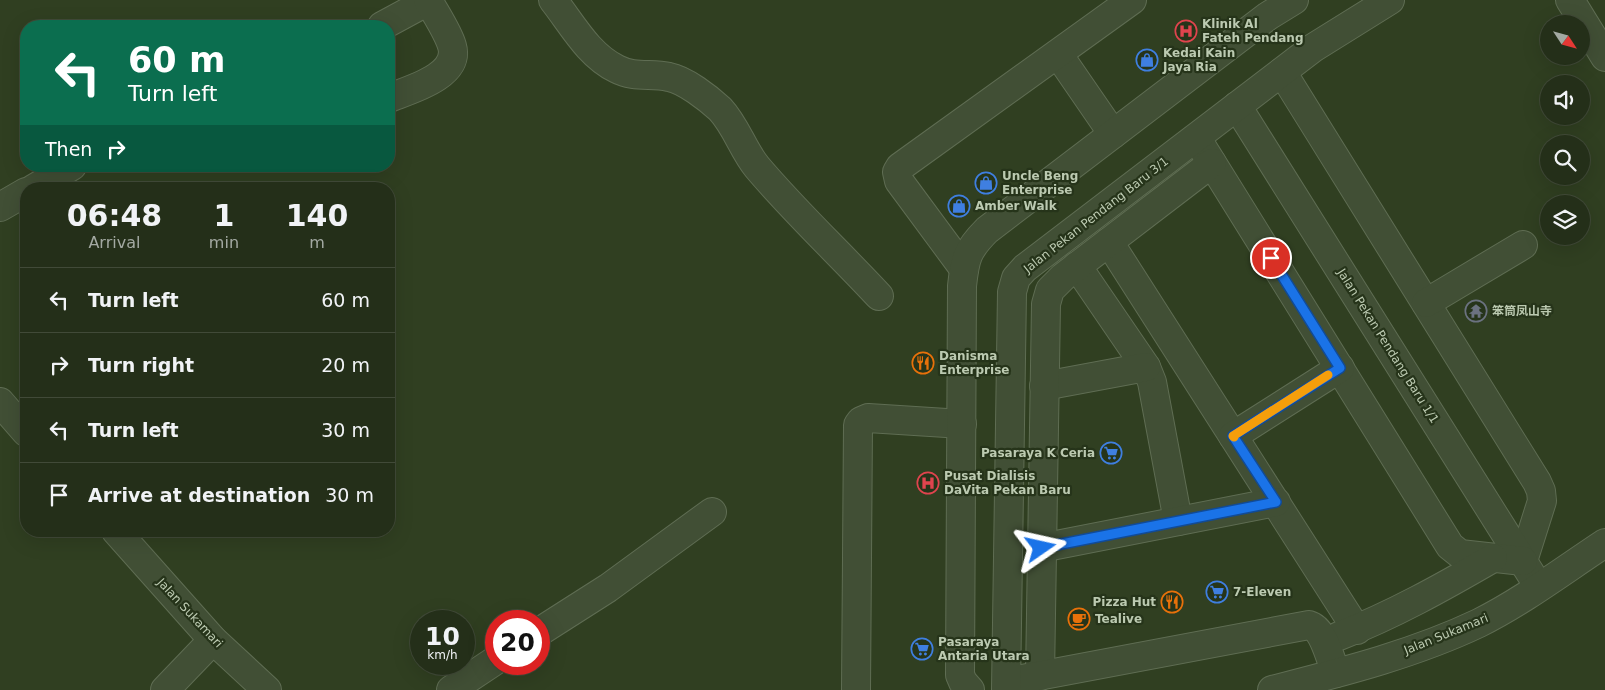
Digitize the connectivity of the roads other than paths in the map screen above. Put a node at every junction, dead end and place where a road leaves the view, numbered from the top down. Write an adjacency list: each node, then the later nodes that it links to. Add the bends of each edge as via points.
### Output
1 (429, 0): 8 (street); 12 (street, via 452,47 452,62 439,77)
2 (553, 0): 25 (street, via 588,45 618,70 641,76 670,77 696,90 720,110 739,134 755,165)
3 (1132, 0): 9 (street)
4 (1294, 0): 7 (street)
5 (1390, 0): 11 (street, Jalan Pekan Pendang Baru 3/1, via 1313,48)
6 (1570, 0): 10 (street)
7 (1262, 8): 14 (street)
8 (393, 20)
9 (1058, 54): 14 (street); 24 (street, via 897,172 899,181)
10 (1605, 58)
11 (1282, 72): 13 (street, Jalan Pekan Pendang Baru 3/1); 26 (street)
12 (395, 95)
13 (1237, 106): 15 (street, Jalan Pekan Pendang Baru 3/1); 41 (street, Jalan Pekan Pendang Baru 1/1)
14 (1113, 134): 24 (street, via 987,230 968,254)
15 (1196, 137): 16 (street); 50 (street, Jalan Pekan Pendang Baru 3/1, via 1016,278 1012,292)
16 (1212, 163): 21 (street); 28 (street)
17 (62, 172): 18 (street)
18 (44, 182)
19 (20, 195): 20 (street)
20 (0, 207)
21 (1109, 242): 23 (street); 33 (street)
22 (1523, 245): 26 (street)
23 (1077, 266): 27 (street); 29 (street, via 1050,290 1046,304)
24 (964, 268): 31 (street)
25 (880, 296)
26 (1426, 303): 41 (street, via 1541,492 1542,502)
27 (1146, 367): 29 (street); 36 (street, via 1152,382)
28 (1340, 368): 33 (street); 40 (street, via 1450,546 1460,554)
29 (1044, 386): 39 (street)
30 (0, 402): 32 (street)
31 (962, 424): 54 (street, via 868,418 858,425); 55 (street, via 960,676)
32 (20, 425)
33 (1233, 436): 34 (street)
34 (1276, 502): 36 (street); 44 (street)
35 (712, 512): 43 (street, via 608,588)
36 (1178, 522): 39 (street)
37 (121, 537): 45 (street, Jalan Sukamari)
38 (1605, 543): 42 (street, Jalan Sukamari)
39 (1041, 548): 49 (street)
40 (1493, 558): 41 (street); 44 (street, via 1418,601)
41 (1523, 561): 42 (street, Jalan Pekan Pendang Baru 1/1)
42 (1539, 586): 48 (street, Jalan Sukamari, via 1470,626 1414,649)
43 (550, 625)
44 (1357, 630): 46 (street)
45 (213, 640): 51 (street); 52 (street, Jalan Sukamari)
46 (1324, 642): 48 (street); 49 (street, via 1315,626 1309,625)
47 (485, 667): 53 (street)
48 (1336, 673): 56 (street, Jalan Sukamari)
49 (1040, 676): 50 (street)
50 (1006, 686)
51 (165, 690)
52 (267, 690)
53 (451, 690)
54 (856, 690)
55 (970, 690)
56 (1272, 690)

